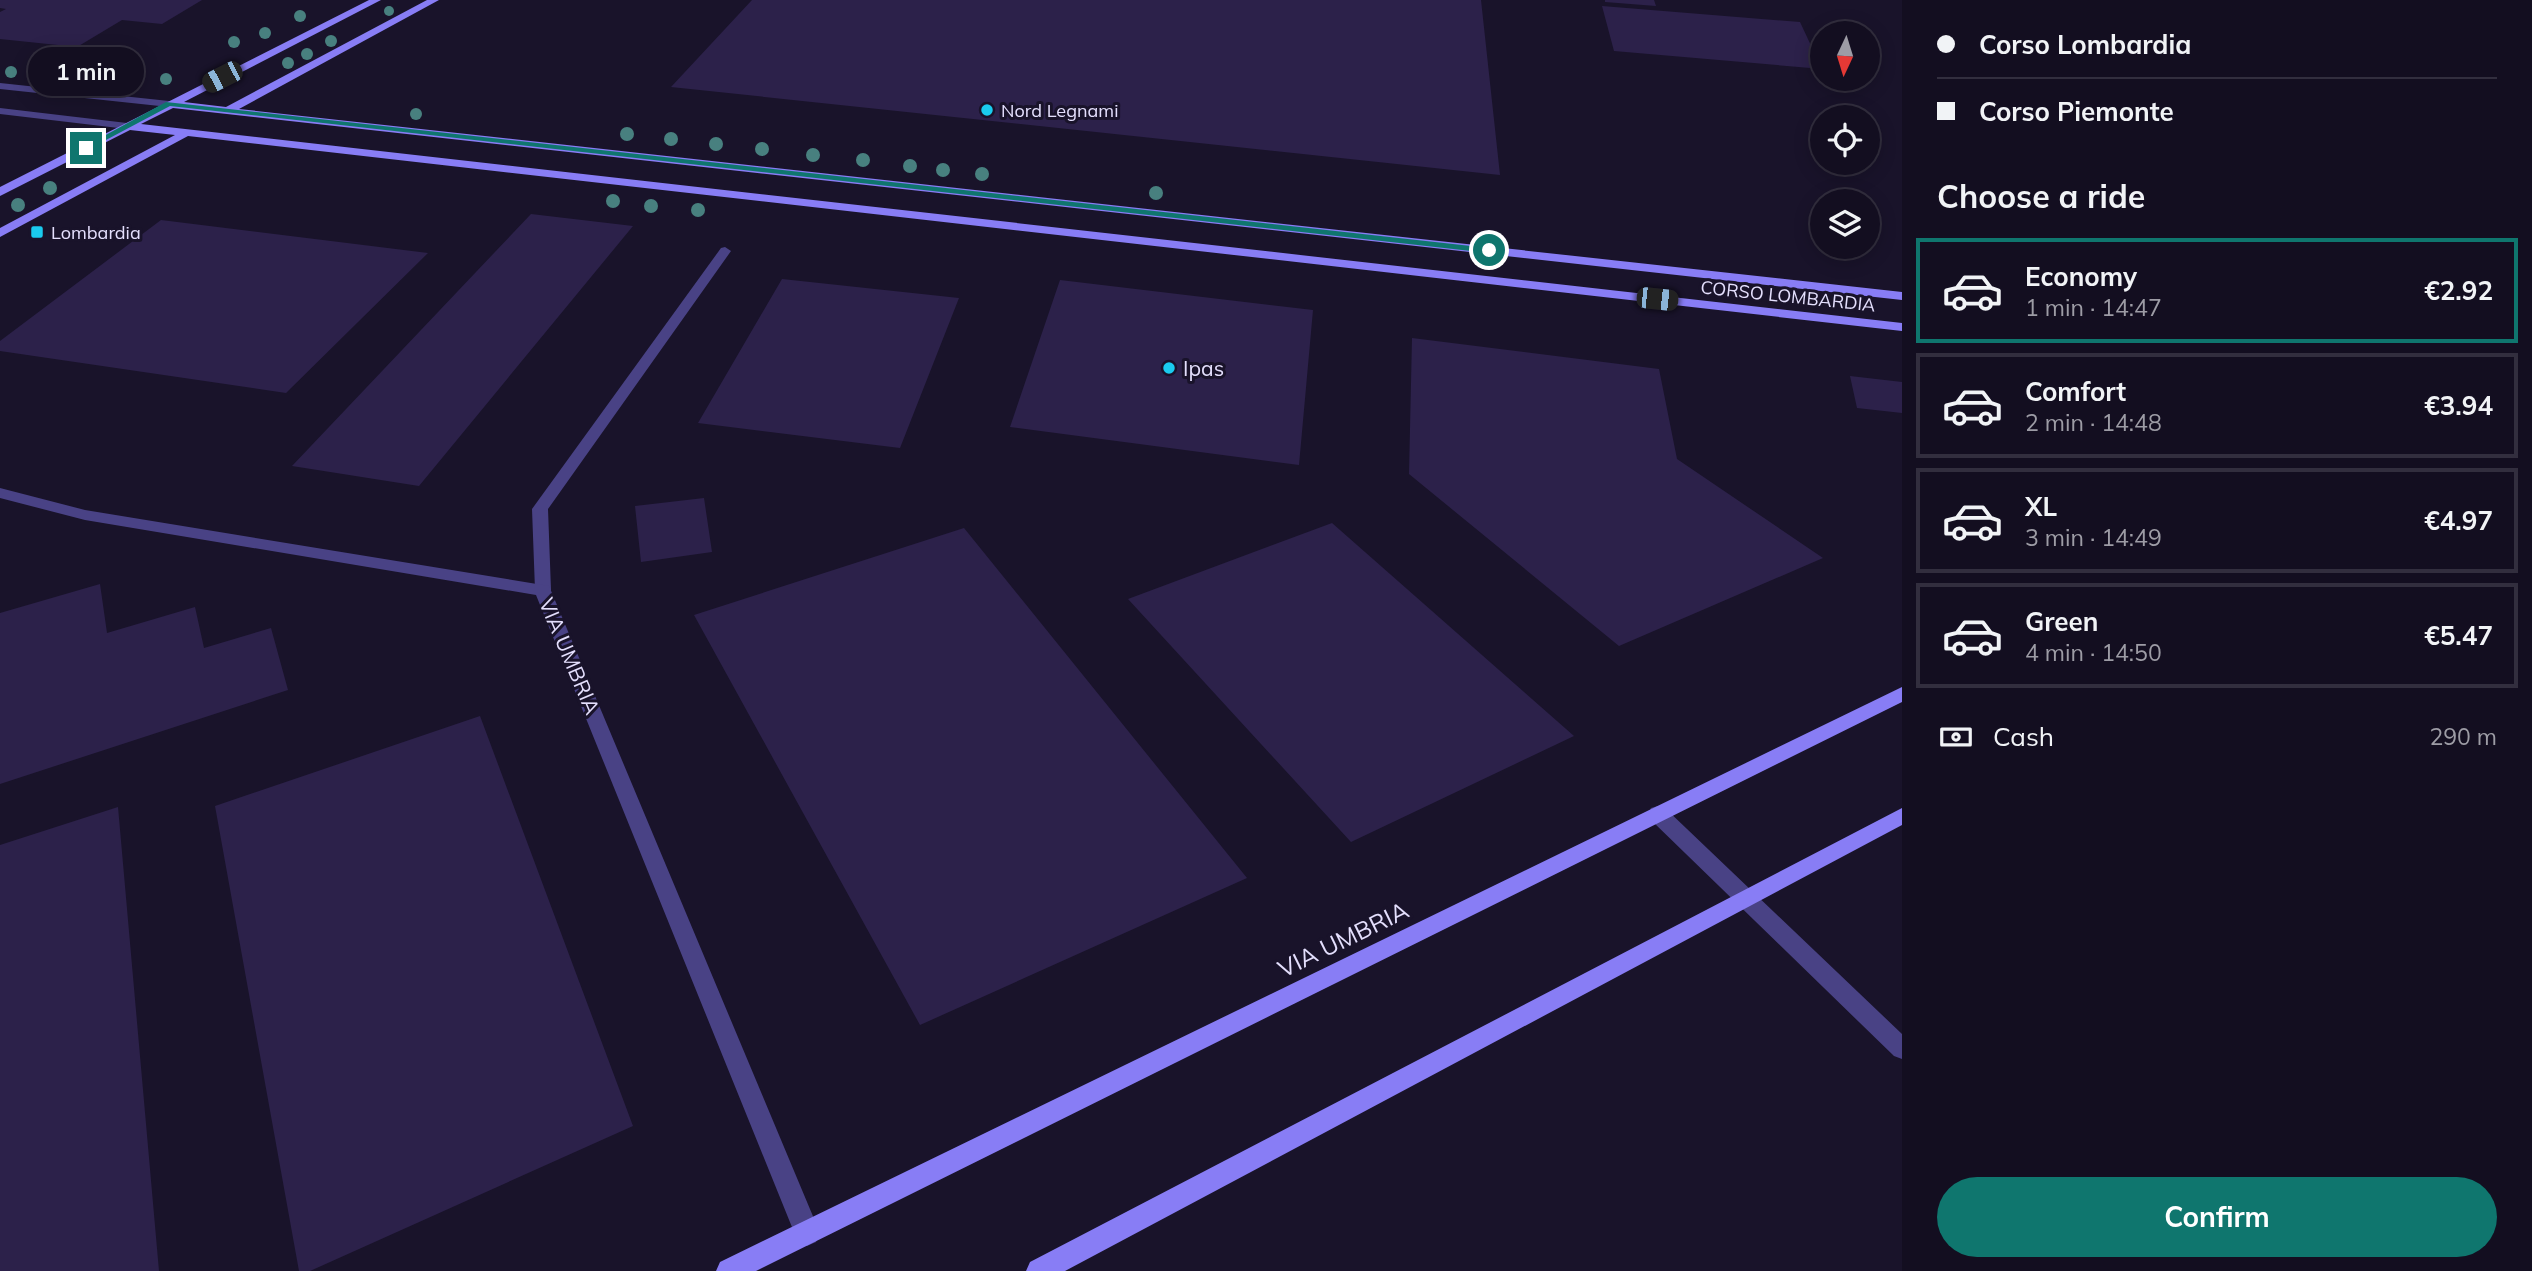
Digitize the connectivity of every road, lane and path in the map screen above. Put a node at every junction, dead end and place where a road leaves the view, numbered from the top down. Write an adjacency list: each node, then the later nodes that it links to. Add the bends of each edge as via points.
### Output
1 (376, 0): 4 (street)
2 (434, 0): 6 (street)
3 (0, 86): 4 (street, CORSO LOMBARDIA)
4 (169, 104): 6 (street, CORSO LOMBARDIA); 7 (street)
5 (0, 111): 7 (street, CORSO LOMBARDIA)
6 (227, 111): 8 (street); 10 (street, CORSO LOMBARDIA)
7 (127, 125): 8 (street, CORSO LOMBARDIA); 9 (street)
8 (188, 132): 10 (street, CORSO LOMBARDIA); 11 (street)
9 (0, 192)
10 (956, 205): 13 (street, CORSO LOMBARDIA); 14 (street, CORSO LOMBARDIA)
11 (0, 233)
12 (724, 251): 16 (street, via 540,509)
13 (1902, 296)
14 (1902, 327)
15 (0, 493): 16 (street, VIA UMBRIA, via 85,515)
16 (543, 590): 22 (street, VIA UMBRIA)
17 (1902, 694): 18 (street, VIA UMBRIA)
18 (1658, 814): 20 (street); 22 (street, VIA UMBRIA)
19 (1902, 816): 20 (street)
20 (1745, 899): 21 (street); 24 (street)
21 (1902, 1049)
22 (807, 1233): 23 (street, VIA UMBRIA)
23 (729, 1271)
24 (1039, 1271)

